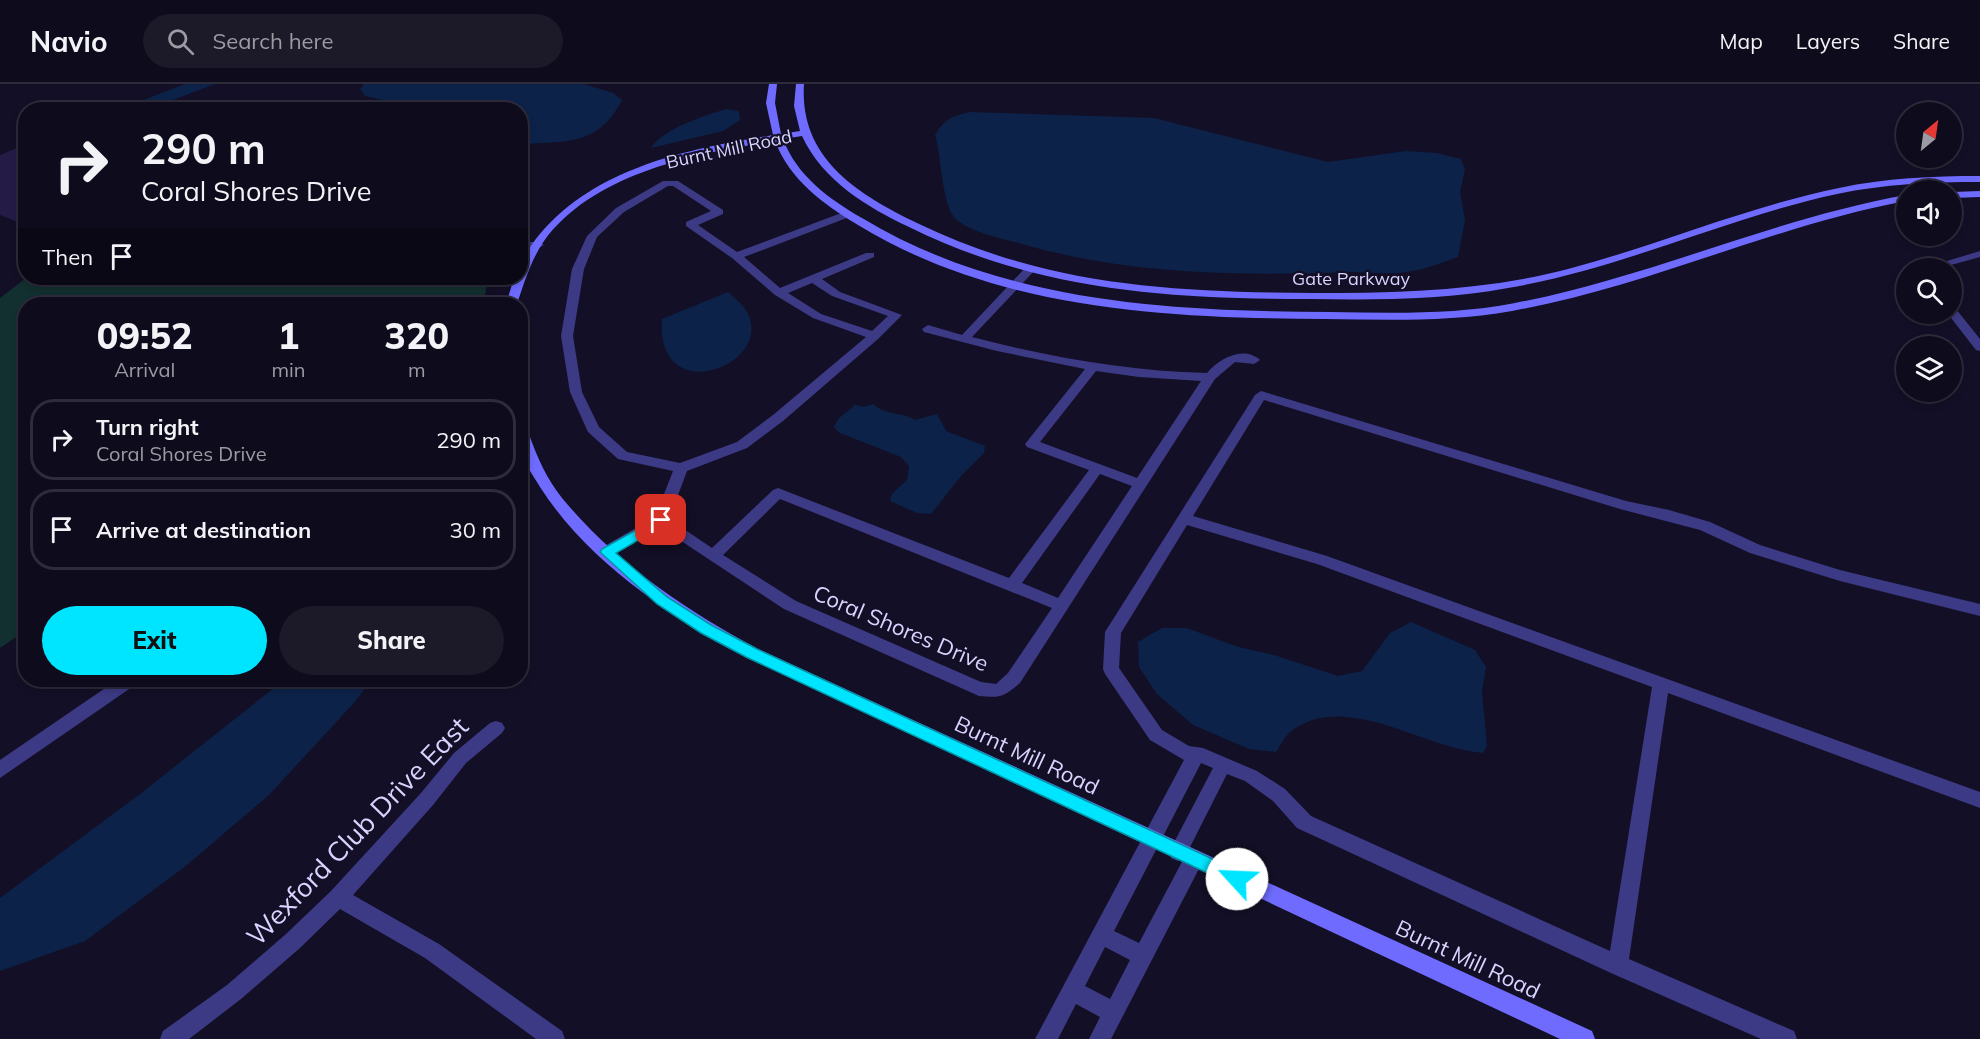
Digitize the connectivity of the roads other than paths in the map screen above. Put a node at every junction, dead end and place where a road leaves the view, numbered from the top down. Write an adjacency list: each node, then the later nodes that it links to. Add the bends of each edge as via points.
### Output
1 (773, 84): 4 (main road, Gate Parkway, via 770,100)
2 (800, 84): 3 (main road, Gate Parkway, via 797,107)
3 (805, 133): 4 (main road, Burnt Mill Road); 17 (main road, Gate Parkway, via 815,153 837,176 880,210 948,242)
4 (776, 138): 9 (main road, Gate Parkway, via 800,176); 11 (main road, Burnt Mill Road, via 690,153 642,169 570,210)
5 (1980, 179): 17 (main road, Gate Parkway, via 1841,190 1572,271 1451,294 1204,295 1121,286)
6 (1980, 194): 7 (main road)
7 (1962, 195)
8 (1896, 200): 19 (main road, Gate Parkway, via 1829,214 1633,278 1532,304 1453,314 1189,314 1078,299)
9 (848, 214): 14 (street); 19 (main road, Gate Parkway, via 913,251)
10 (528, 245): 11 (street)
11 (538, 245): 16 (main road, Burnt Mill Road)
12 (1980, 254): 15 (street)
13 (870, 255): 18 (street)
14 (736, 256): 20 (street); 30 (street, via 690,224 719,212 675,183 666,183 620,210 592,236 578,269 567,336 576,392 593,429 623,456)
15 (1962, 259)
16 (528, 263)
17 (1029, 269): 19 (street)
18 (814, 279): 20 (street); 23 (street, via 836,294 896,315)
19 (1014, 285): 24 (street)
20 (779, 293): 23 (street, via 817,316)
21 (1962, 324): 25 (street)
22 (928, 329): 24 (street)
23 (874, 336): 30 (street, via 742,445)
24 (964, 339): 27 (street)
25 (1980, 347)
26 (1254, 360): 28 (street, Coral Shores Drive, via 1232,358)
27 (1093, 367): 28 (street); 31 (street, via 1032,444)
28 (1210, 377): 32 (street, Coral Shores Drive)
29 (528, 450): 35 (main road, Burnt Mill Road, via 560,506)
30 (681, 468): 34 (street)
31 (1097, 469): 32 (street); 37 (street)
32 (1141, 484): 38 (street, Coral Shores Drive)
33 (1184, 519): 39 (street, via 1261,395 1696,524 1755,549 1840,575); 40 (street, via 1322,560); 43 (street, via 1113,632 1111,669 1156,735 1187,753)
34 (661, 520): 35 (street); 36 (street, Coral Shores Drive)
35 (606, 552): 47 (main road, Burnt Mill Road, via 662,601 706,629)
36 (713, 556): 37 (street, via 778,493); 38 (street, Coral Shores Drive, via 790,605 979,689 999,691 1014,678)
37 (1012, 585): 38 (street)
38 (1061, 605)
39 (1980, 610)
40 (1661, 682): 46 (street); 52 (street)
41 (119, 687): 45 (street)
42 (496, 728): 49 (street, Wexford Club Drive East, via 460,758)
43 (1197, 753): 44 (street); 47 (street)
44 (1223, 765): 48 (street); 52 (street, via 1251,776 1279,795 1304,822)
45 (0, 770)
46 (1980, 800)
47 (1152, 840): 48 (main road, Burnt Mill Road); 50 (street)
48 (1186, 855): 51 (street); 59 (main road, Burnt Mill Road)
49 (338, 897): 55 (street, Wexford Club Drive East, via 268,963); 56 (street, via 432,951)
50 (1102, 935): 51 (street); 53 (street)
51 (1143, 956): 54 (street)
52 (1618, 966): 60 (street)
53 (1073, 991): 54 (street); 57 (street)
54 (1114, 1013): 58 (street)
55 (171, 1039)
56 (554, 1039)
57 (1046, 1039)
58 (1100, 1039)
59 (1584, 1039)
60 (1786, 1039)

